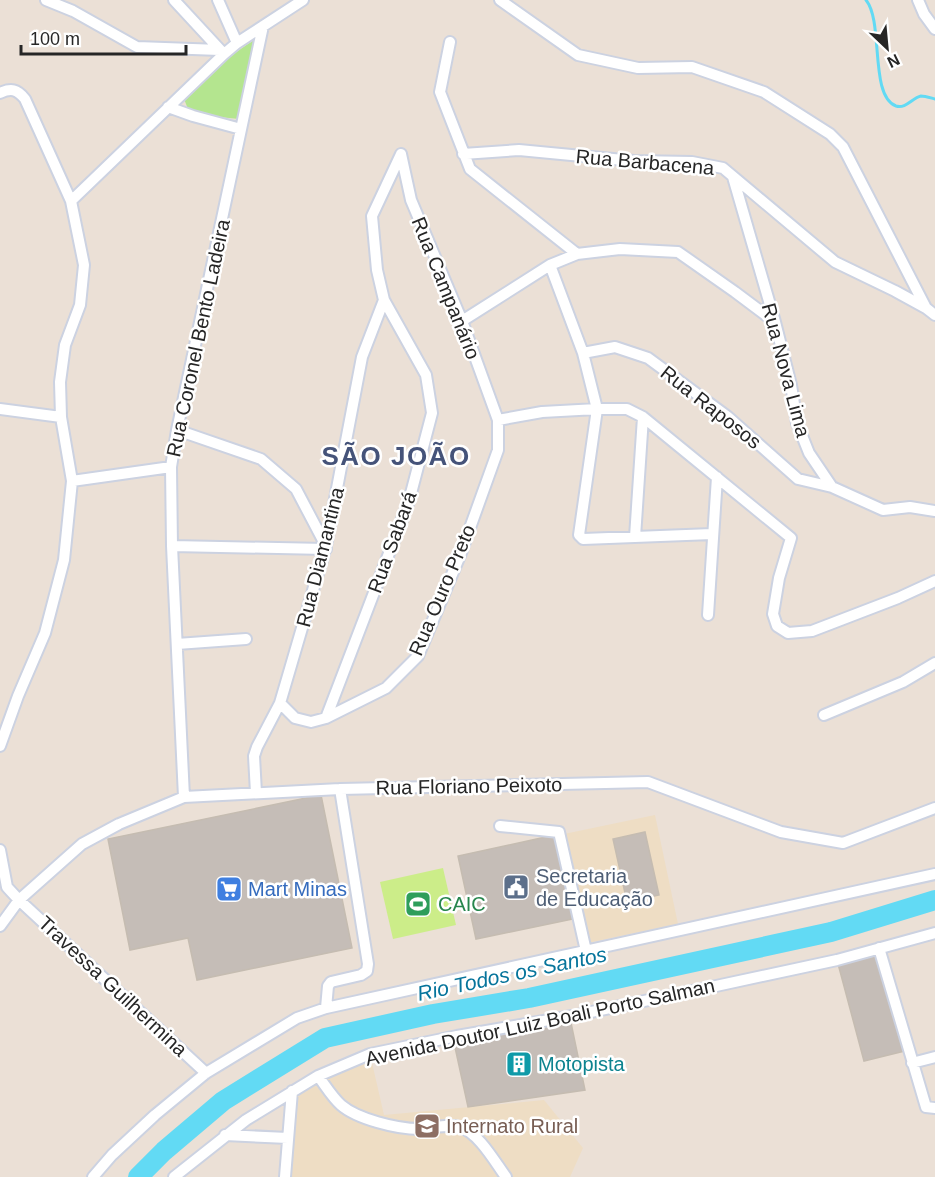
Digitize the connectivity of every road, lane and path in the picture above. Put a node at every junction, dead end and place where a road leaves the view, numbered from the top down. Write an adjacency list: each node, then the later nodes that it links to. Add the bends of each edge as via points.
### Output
1 (46, 0): 11 (street, via 137,47)
2 (174, 0): 11 (street)
3 (218, 0): 10 (street)
4 (303, 0): 7 (street)
5 (500, 0): 22 (street, via 578,56 638,68 692,68 764,92 830,134 843,147)
6 (918, 0): 8 (street)
7 (263, 26): 10 (street); 14 (street, Rua Coronel Bento Ladeira)
8 (935, 29)
9 (450, 42): 16 (street, via 440,92)
10 (237, 43): 11 (street)
11 (222, 52): 13 (street)
12 (0, 93): 18 (street, via 14,89 25,99)
13 (168, 107): 14 (street); 18 (street)
14 (241, 129): 31 (street, Rua Coronel Bento Ladeira)
15 (401, 154): 21 (street, Rua Sabará, via 372,216); 23 (street, Rua Campanário, via 411,200)
16 (463, 154): 17 (street, Rua Barbacena, via 519,150 634,161 692,162 723,168); 19 (street, via 471,169)
17 (734, 177): 22 (street, Rua Barbacena, via 835,262); 24 (street, Rua Nova Lima)
18 (71, 201): 28 (street, via 84,265 80,305 64,345)
19 (577, 254): 20 (street); 24 (street, via 620,249 678,252)
20 (550, 265): 23 (street); 25 (street)
21 (384, 300): 40 (street, Rua Diamantina, via 362,357); 48 (street, Rua Sabará, via 426,375 432,413 409,501)
22 (931, 312)
23 (462, 321): 30 (street, Rua Campanário)
24 (775, 322): 35 (street, Rua Nova Lima, via 796,423 809,453)
25 (583, 353): 27 (street); 35 (street, Rua Raposos, via 615,347 648,358 728,417 798,478)
26 (0, 409): 28 (street)
27 (597, 409): 29 (street, via 627,409); 30 (street, via 542,412); 38 (street, via 579,535 583,539)
28 (61, 417): 34 (street)
29 (642, 417): 33 (street); 38 (street)
30 (498, 420): 48 (street, Rua Ouro Preto, via 498,450 418,656 386,688)
31 (177, 430): 32 (street, Rua Coronel Bento Ladeira); 40 (street, via 261,459 296,489)
32 (171, 467): 34 (street); 39 (street, Rua Coronel Bento Ladeira)
33 (717, 477): 37 (street); 41 (street, via 791,538 773,614 777,626 788,633 812,631)
34 (72, 481): 49 (street, via 63,560 45,633)
35 (832, 487): 36 (street, via 883,510 910,507)
36 (935, 511)
37 (712, 534): 38 (street); 42 (street)
38 (635, 537)
39 (172, 546): 40 (street); 44 (street, Rua Coronel Bento Ladeira)
40 (326, 547): 46 (street, Rua Diamantina)
41 (935, 581)
42 (708, 615)
43 (246, 639): 44 (street)
44 (177, 644): 52 (street, Rua Coronel Bento Ladeira)
45 (935, 663): 47 (street, via 903,682)
46 (280, 703): 48 (street, via 295,718 311,722); 51 (street, Rua Diamantina, via 254,756)
47 (824, 715)
48 (326, 718)
49 (0, 746)
50 (340, 789): 51 (street, Rua Floriano Peixoto); 53 (street, Rua Floriano Peixoto, via 648,782 781,832 843,843); 63 (street, via 368,964 361,975 331,982)
51 (256, 793): 52 (street, Rua Floriano Peixoto)
52 (184, 797): 58 (street, Rua Floriano Peixoto, via 82,844)
53 (935, 808)
54 (500, 826): 62 (street, via 559,832)
55 (0, 850): 57 (street)
56 (935, 874): 62 (street)
57 (3, 891): 58 (street)
58 (19, 900): 59 (street, Rua Floriano Peixoto); 66 (street, Travessa Guilhermina)
59 (0, 926)
60 (935, 933): 61 (street, Avenida Doutor Luiz Boali Porto Salman)
61 (879, 948): 65 (street); 67 (street, Avenida Doutor Luiz Boali Porto Salman, via 716,987 370,1054)
62 (586, 951): 63 (street)
63 (327, 1008): 66 (street, via 297,1018)
64 (935, 1057): 65 (street)
65 (912, 1063): 69 (street, via 926,1107)
66 (207, 1073): 72 (street, via 155,1115)
67 (318, 1076): 68 (street, Avenida Doutor Luiz Boali Porto Salman); 75 (street, via 339,1104 363,1118 403,1128 459,1126 484,1146)
68 (292, 1092): 70 (street, Avenida Doutor Luiz Boali Porto Salman); 71 (street)
69 (935, 1108)
70 (225, 1135): 71 (street); 73 (street, Avenida Doutor Luiz Boali Porto Salman)
71 (288, 1138): 74 (street)
72 (93, 1177)
73 (174, 1177)
74 (285, 1177)
75 (506, 1177)

